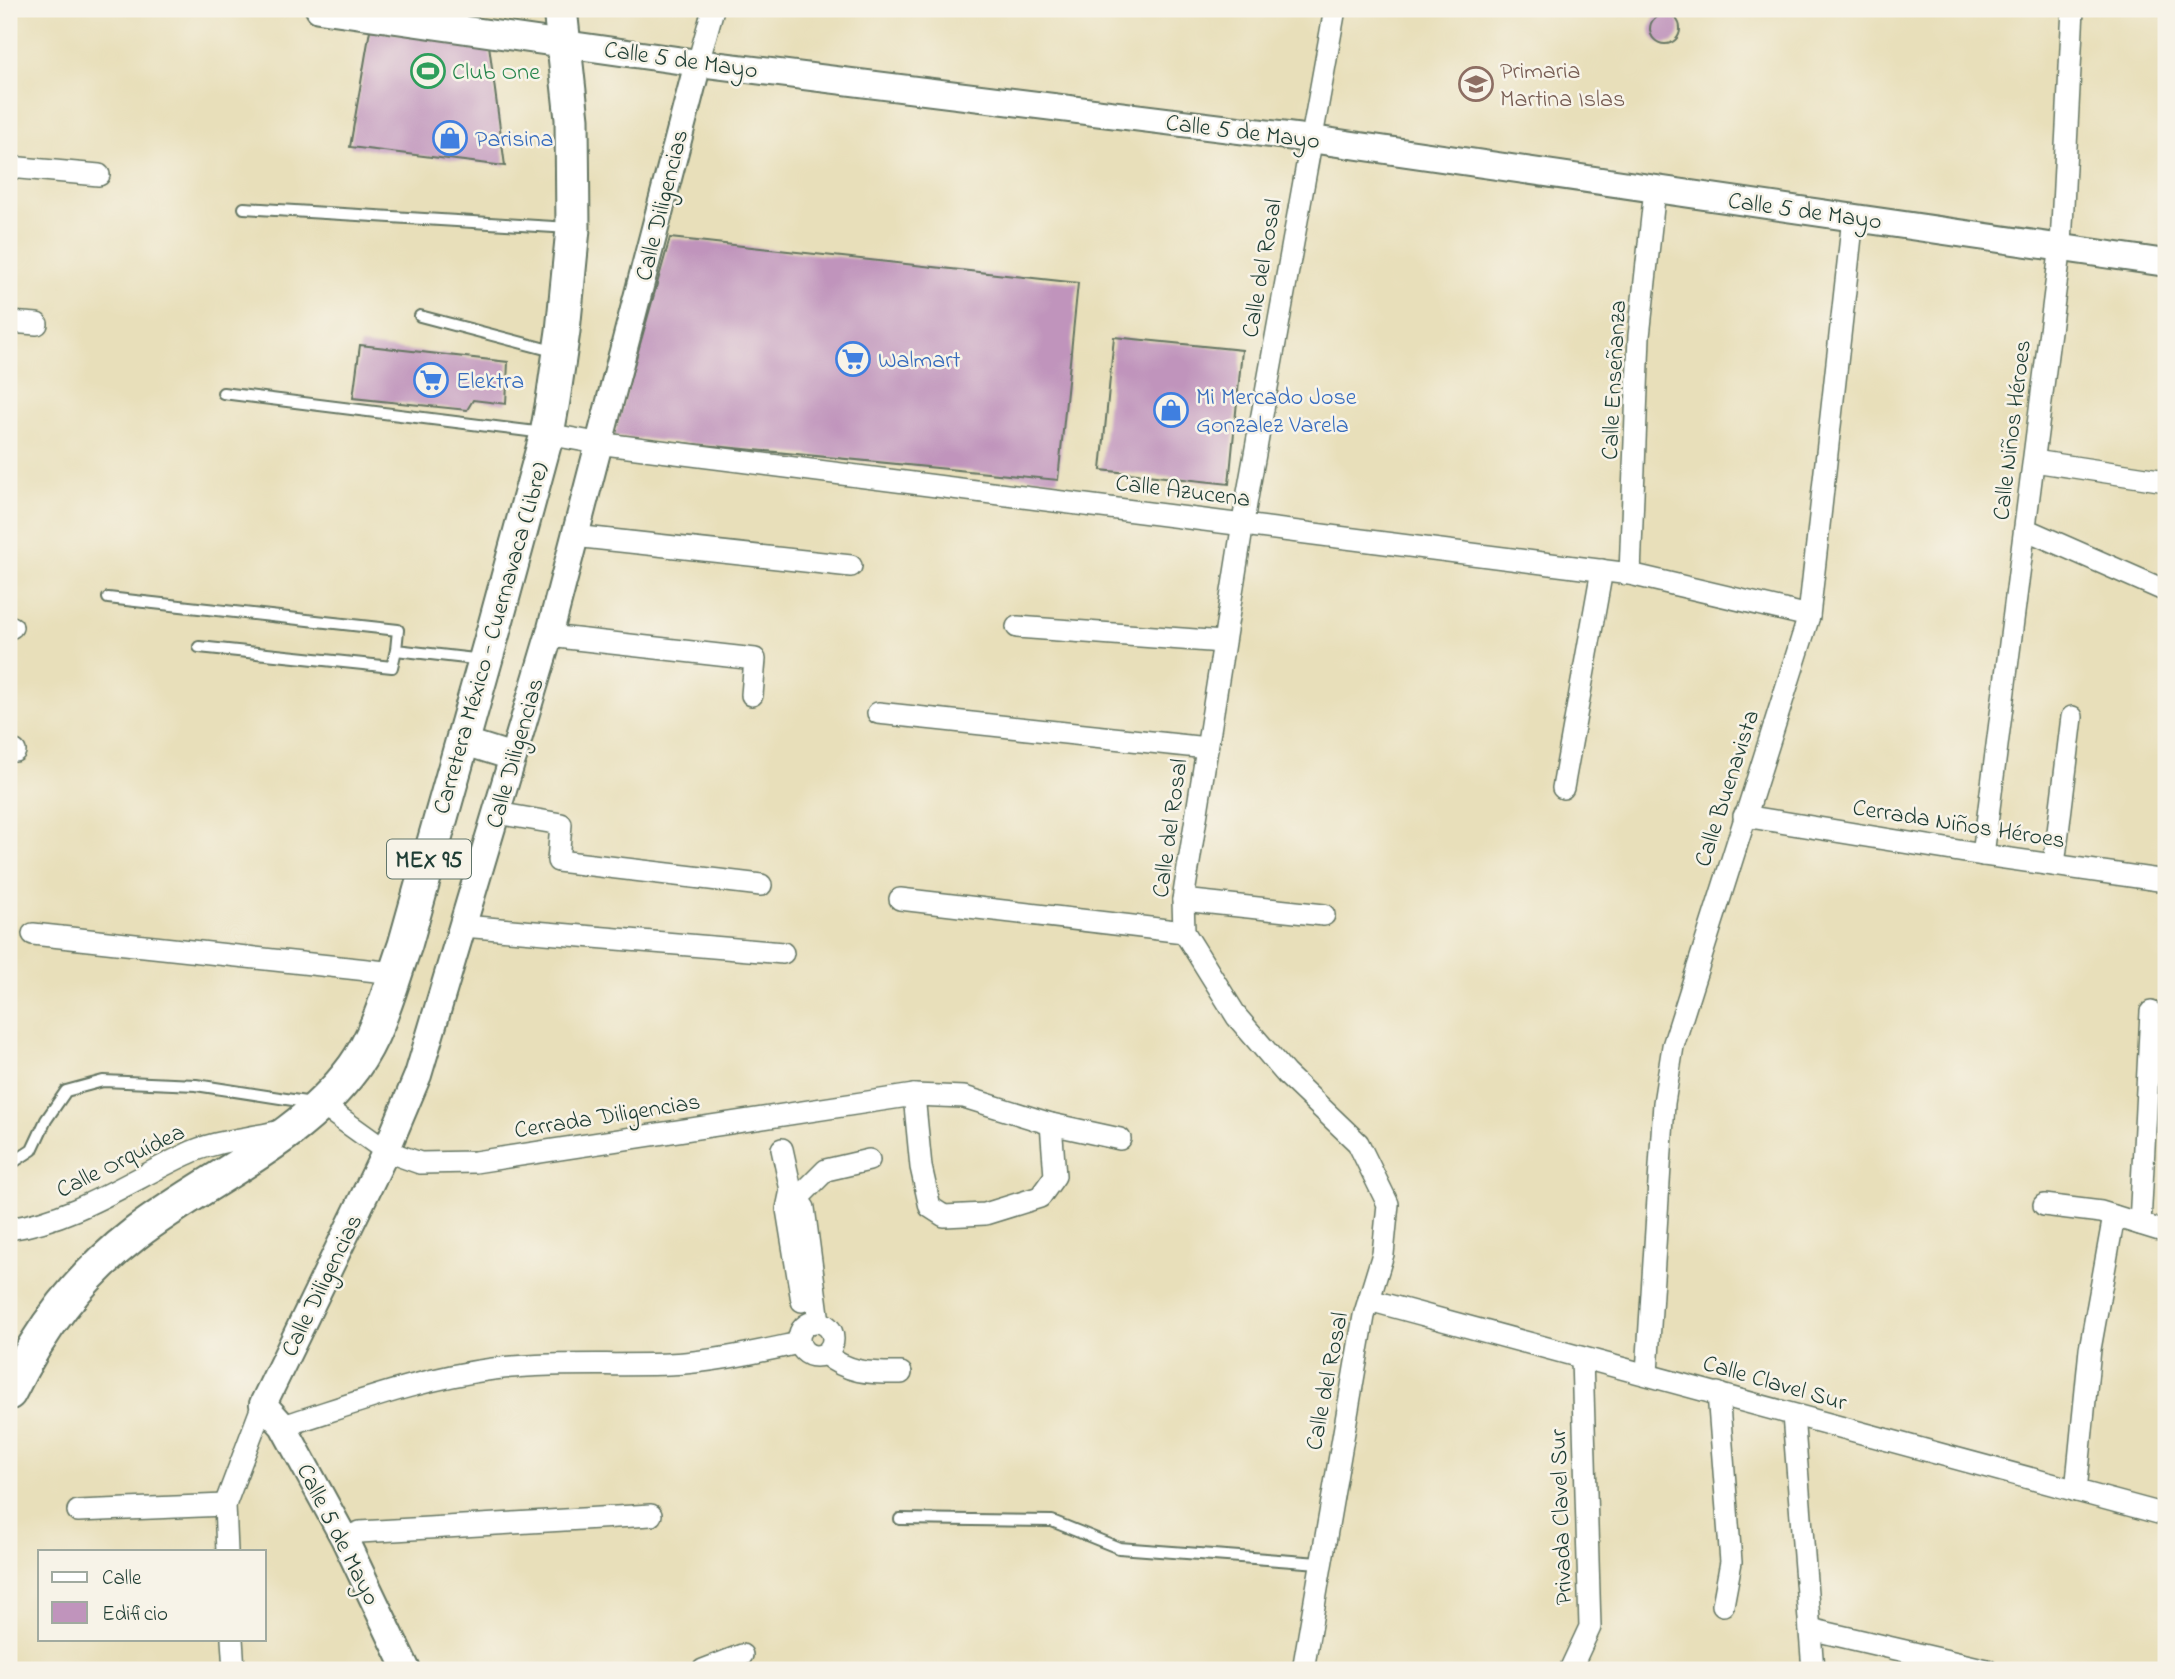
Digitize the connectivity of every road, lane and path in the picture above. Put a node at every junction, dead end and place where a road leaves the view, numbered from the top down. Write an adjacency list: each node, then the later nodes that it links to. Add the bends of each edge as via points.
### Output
1 (319, 9): 6 (street, Calle 5 de Mayo)
2 (560, 9): 6 (main road, Carretera México - Cuernavaca (Libre) / MEX 95)
3 (713, 9): 7 (street, Calle Diligencias)
4 (1335, 9): 8 (street, Calle del Rosal)
5 (2073, 9): 15 (street, Calle Niños Héroes)
6 (565, 42): 7 (street, Calle 5 de Mayo); 14 (main road, Carretera México - Cuernavaca (Libre) / MEX 95, via 572,118)
7 (698, 63): 8 (street, Calle 5 de Mayo); 23 (street, Calle Diligencias)
8 (1311, 139): 11 (street, Calle 5 de Mayo); 26 (street, Calle del Rosal)
9 (9, 167): 10 (street)
10 (99, 175)
11 (1656, 189): 13 (street, Calle 5 de Mayo); 31 (street, Calle Enseñanza, via 1639,336)
12 (244, 208): 14 (lane)
13 (1853, 218): 15 (street, Calle 5 de Mayo); 34 (street, Calle Buenavista)
14 (573, 229): 20 (main road, Carretera México - Cuernavaca (Libre) / MEX 95)
15 (2061, 245): 16 (street, Calle 5 de Mayo); 24 (street, Calle Niños Héroes)
16 (2166, 263)
17 (419, 316): 20 (lane)
18 (9, 322): 19 (street)
19 (37, 324)
20 (560, 353): 22 (main road, Carretera México - Cuernavaca (Libre) / MEX 95)
21 (223, 393): 22 (lane)
22 (547, 434): 23 (street, Calle Azucena); 40 (main road, Carretera México - Cuernavaca (Libre) / MEX 95)
23 (597, 443): 26 (street, Calle Azucena); 28 (street, Calle Diligencias)
24 (2034, 461): 25 (street); 27 (street, Calle Niños Héroes)
25 (2166, 481)
26 (1243, 524): 30 (street, Calle Azucena); 37 (street, Calle del Rosal)
27 (2025, 529): 32 (street); 50 (street, Calle Niños Héroes)
28 (574, 536): 29 (street); 36 (street, Calle Diligencias)
29 (851, 566)
30 (1602, 570): 31 (street, Calle Azucena); 47 (street)
31 (1630, 574): 34 (street, Calle Azucena)
32 (2166, 591)
33 (108, 598): 39 (lane, via 398,630)
34 (1810, 616): 49 (street, Calle Buenavista)
35 (1017, 627): 37 (street)
36 (549, 636): 41 (street, via 755,659); 46 (street, Calle Diligencias)
37 (1223, 642): 45 (street, Calle del Rosal)
38 (199, 648): 39 (lane, via 392,667)
39 (396, 650): 40 (lane)
40 (485, 660): 44 (main road, Carretera México - Cuernavaca (Libre) / MEX 95)
41 (752, 695)
42 (878, 713): 45 (street)
43 (2071, 717): 51 (street)
44 (462, 741): 46 (street); 61 (main road, Carretera México - Cuernavaca (Libre) / MEX 95)
45 (1206, 748): 55 (street, Calle del Rosal)
46 (513, 757): 48 (street, Calle Diligencias)
47 (1563, 788)
48 (496, 813): 53 (street, via 561,824 558,861); 57 (street, Calle Diligencias)
49 (1744, 816): 50 (street, Cerrada Niños Héroes); 83 (street, Calle Buenavista, via 1673,1046 1664,1103)
50 (1983, 855): 51 (street, Cerrada Niños Héroes)
51 (2054, 865): 52 (street, Cerrada Niños Héroes)
52 (2166, 881)
53 (761, 885)
54 (900, 899): 58 (street)
55 (1183, 900): 56 (street); 58 (street, Calle del Rosal)
56 (1324, 915)
57 (463, 926): 60 (street); 69 (street, Calle Diligencias, via 418,1075)
58 (1184, 932): 78 (street, Calle del Rosal, via 1237,1017 1286,1074 1357,1143 1376,1179 1388,1204 1383,1254)
59 (33, 934): 61 (street)
60 (783, 953)
61 (395, 973): 64 (main road, Carretera México - Cuernavaca (Libre) / MEX 95, via 356,1065)
62 (2151, 1012): 75 (street)
63 (914, 1095): 65 (street, Cerrada Diligencias, via 964,1097); 65 (street, via 930,1207 944,1216 985,1214 1040,1197 1055,1176); 69 (street, Cerrada Diligencias, via 475,1162 420,1163)
64 (322, 1105): 66 (main road, Carretera México - Cuernavaca (Libre) / MEX 95); 69 (street, Cerrada Diligencias); 71 (lane, via 196,1085 103,1081 66,1091 32,1150)
65 (1051, 1124): 67 (street, Cerrada Diligencias)
66 (295, 1128): 76 (street, Calle Orquídea, via 197,1150 79,1210); 85 (main road, Carretera México - Cuernavaca (Libre) / MEX 95, via 138,1232 83,1278 39,1335)
67 (1120, 1139)
68 (782, 1149): 72 (street)
69 (386, 1151): 86 (street, Calle Diligencias)
70 (869, 1160): 72 (street, via 826,1170)
71 (9, 1165)
72 (792, 1200): 79 (street)
73 (2044, 1205): 74 (street)
74 (2114, 1216): 75 (street); 89 (street, via 2090,1349)
75 (2140, 1224): 77 (street)
76 (9, 1229)
77 (2166, 1232)
78 (1369, 1300): 81 (street, Calle Clavel Sur); 97 (street, Calle del Rosal)
79 (808, 1330): 80 (street, via 813,1356); 80 (street, via 831,1329 830,1349); 88 (street, via 719,1360 491,1369 416,1383)
80 (825, 1353): 82 (street, via 840,1366 859,1373)
81 (1582, 1358): 83 (street, Calle Clavel Sur); 106 (street, Privada Clavel Sur, via 1590,1627)
82 (901, 1373)
83 (1647, 1373): 84 (street, Calle Clavel Sur)
84 (1718, 1393): 87 (street, Calle Clavel Sur); 98 (street, via 1731,1562)
85 (9, 1394)
86 (263, 1404): 88 (street, Calle 5 de Mayo); 90 (street, Calle Diligencias)
87 (1793, 1415): 89 (street, Calle Clavel Sur); 99 (street)
88 (283, 1426): 95 (street, Calle 5 de Mayo)
89 (2076, 1491): 93 (street, Calle Clavel Sur)
90 (225, 1505): 91 (street); 96 (street, Calle Diligencias)
91 (78, 1511)
92 (651, 1515): 95 (street, via 360,1532)
93 (2166, 1516)
94 (900, 1519): 97 (lane, via 1052,1521 1119,1548)
95 (344, 1538): 103 (street, Calle 5 de Mayo)
96 (227, 1550)
97 (1320, 1563): 105 (street, Calle del Rosal)
98 (1723, 1605)
99 (1810, 1629): 107 (street); 108 (street)
100 (232, 1640): 102 (street)
101 (742, 1655): 104 (street)
102 (234, 1670)
103 (407, 1670)
104 (703, 1670)
105 (1303, 1670)
106 (1570, 1670)
107 (1813, 1670)
108 (1987, 1670)

